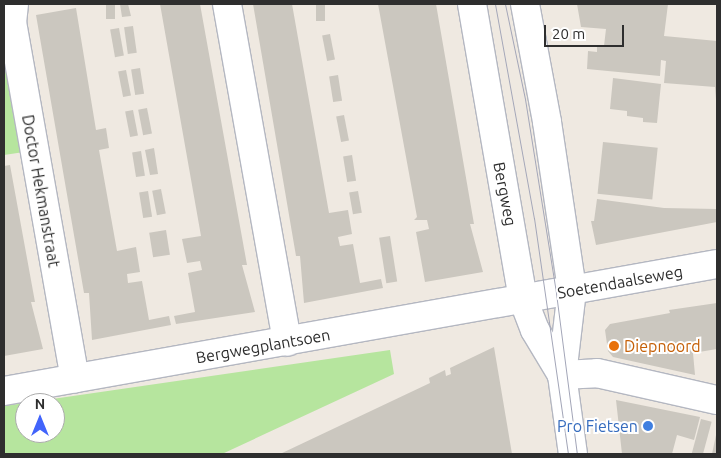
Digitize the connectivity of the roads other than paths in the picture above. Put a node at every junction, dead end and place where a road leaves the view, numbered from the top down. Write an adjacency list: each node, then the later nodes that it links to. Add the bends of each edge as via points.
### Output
1 (14, 4): 10 (street, Doctor Hekmanstraat, via 14,32)
2 (227, 4): 8 (street)
3 (472, 4): 7 (street, Bergweg)
4 (525, 4): 6 (street, Bergweg, via 549,132)
5 (717, 264): 6 (street, Soetendaalseweg)
6 (572, 290): 7 (street, Soetendaalseweg); 9 (street, Bergweg)
7 (523, 299): 8 (street, Bergwegplantsoen); 9 (street, Bergweg, via 536,330)
8 (287, 342): 10 (street, Bergwegplantsoen)
9 (562, 375): 12 (street, via 597,373); 13 (street, Bergweg)
10 (75, 378): 11 (street, Bergwegplantsoen)
11 (4, 391)
12 (717, 400)
13 (573, 454)

